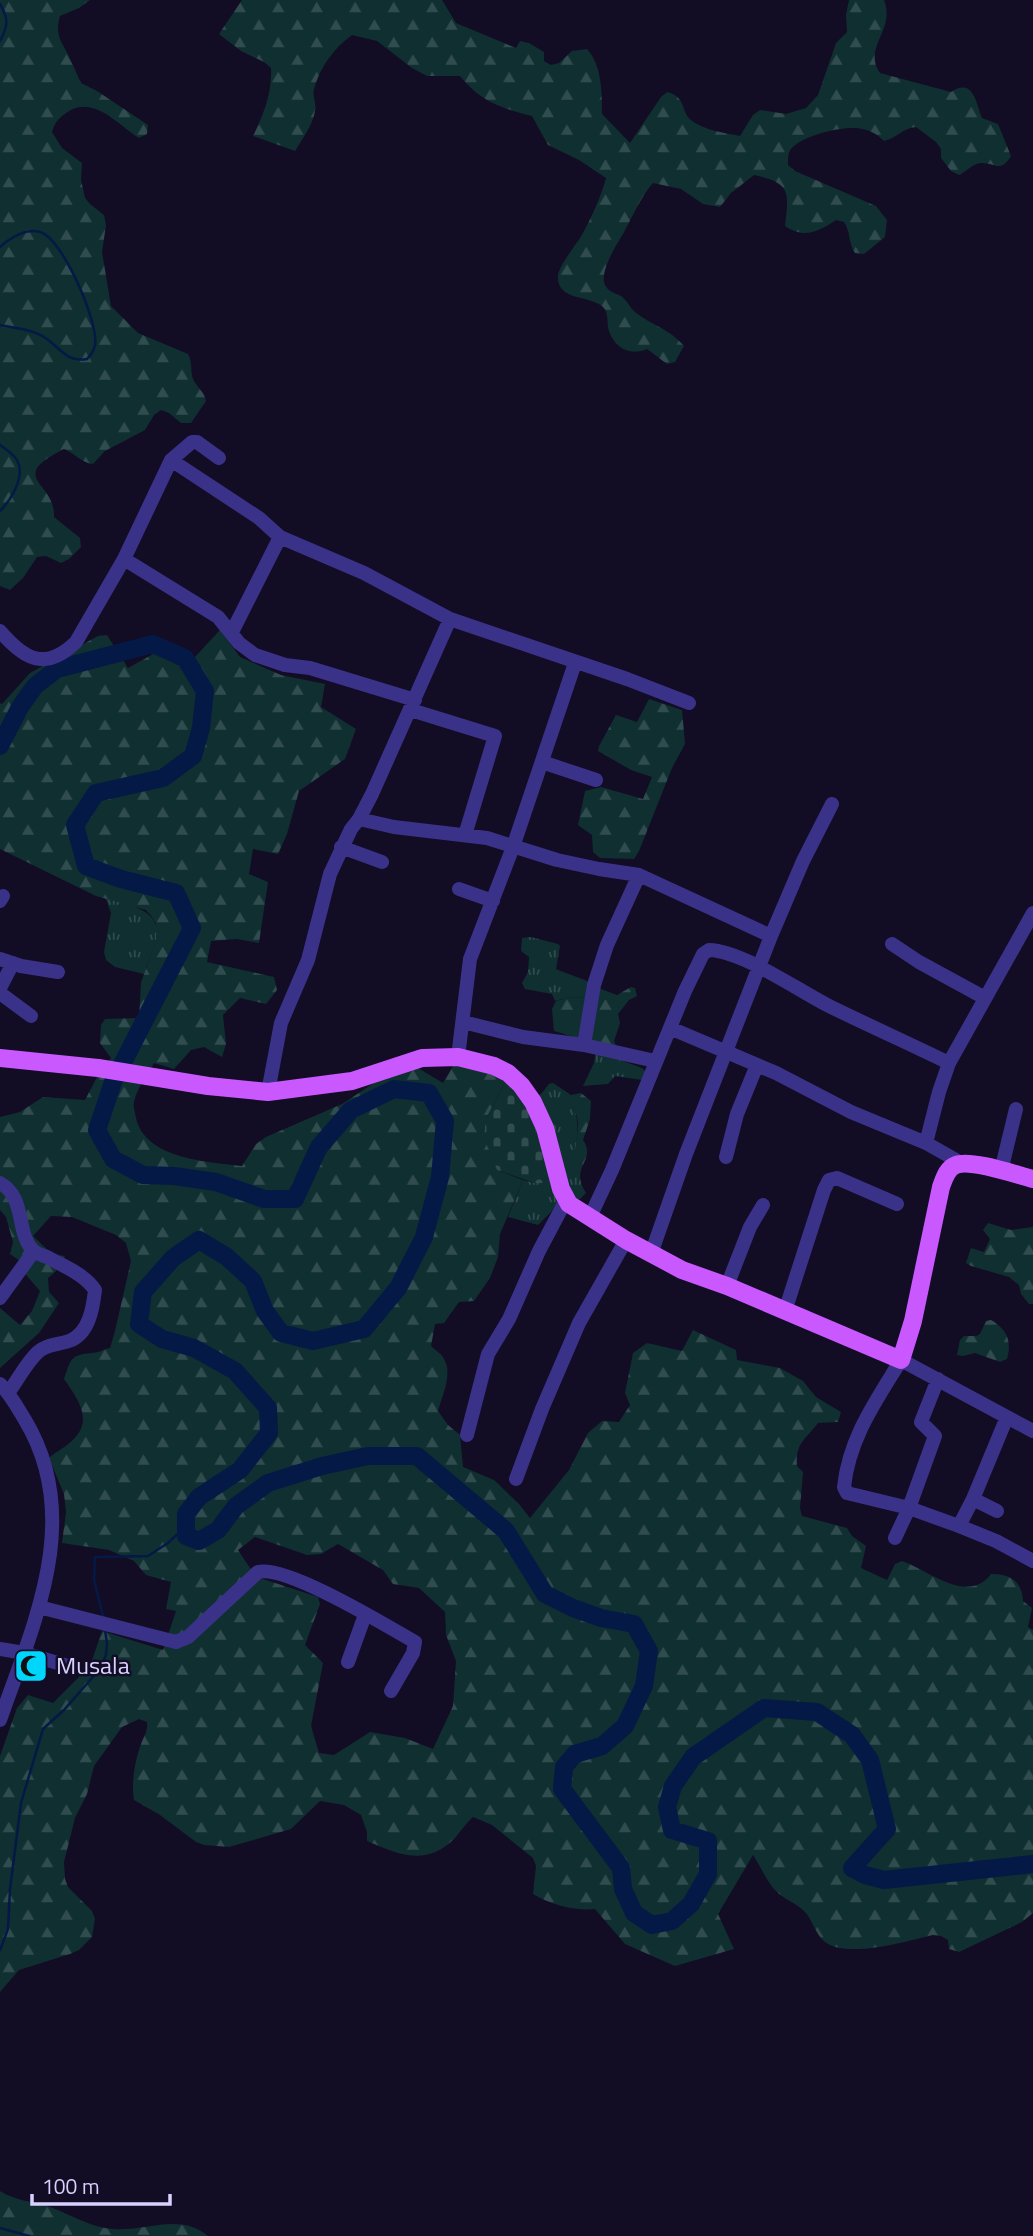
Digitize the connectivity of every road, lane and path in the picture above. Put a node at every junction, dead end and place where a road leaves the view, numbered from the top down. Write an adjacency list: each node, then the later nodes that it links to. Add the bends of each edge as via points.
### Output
1 (219, 458): 2 (street, via 192,442)
2 (171, 460): 3 (street, via 259,518); 4 (street)
3 (279, 537): 5 (street, via 364,573); 7 (street)
4 (124, 559): 6 (street, via 68,650 30,658); 7 (street, via 218,617)
5 (450, 619): 8 (street); 10 (street)
6 (0, 631)
7 (232, 632): 10 (street, via 255,655 310,668)
8 (575, 663): 9 (street); 11 (street)
9 (689, 703)
10 (413, 705): 14 (street); 15 (street, via 495,736)
11 (542, 762): 12 (street); 17 (street)
12 (596, 780)
13 (832, 804): 23 (street)
14 (359, 819): 15 (street); 16 (street)
15 (465, 835): 17 (street)
16 (341, 847): 18 (street); 41 (street, via 308,960 279,1031)
17 (513, 847): 19 (street); 21 (street)
18 (382, 862)
19 (639, 875): 23 (street); 34 (street, via 594,985)
20 (459, 889): 21 (street)
21 (493, 901): 32 (street, via 470,959)
22 (1033, 913): 30 (street)
23 (771, 936): 26 (street)
24 (892, 944): 30 (street)
25 (6, 961): 27 (street); 28 (street)
26 (759, 966): 33 (street, via 719,950 705,952); 35 (street); 39 (street)
27 (58, 972)
28 (0, 988)
29 (0, 993): 31 (street)
30 (985, 998): 39 (street)
31 (31, 1016)
32 (463, 1023): 34 (street); 36 (street)
33 (670, 1028): 35 (street); 38 (street)
34 (584, 1045): 38 (street)
35 (725, 1052): 40 (street); 55 (street)
36 (458, 1057): 41 (main road, via 422,1058 344,1083); 49 (main road, via 494,1066 521,1085 545,1128)
37 (0, 1058): 41 (main road)
38 (655, 1061): 52 (street)
39 (949, 1063): 43 (street)
40 (757, 1065): 43 (street); 44 (street)
41 (268, 1093)
42 (1016, 1109): 46 (street)
43 (926, 1143): 45 (street)
44 (726, 1157)
45 (963, 1164): 46 (main road); 59 (main road, via 950,1169 941,1187)
46 (1001, 1171): 47 (main road)
47 (1033, 1179)
48 (0, 1183): 54 (street, via 17,1204)
49 (566, 1200): 52 (main road); 64 (street, via 488,1354)
50 (897, 1204): 58 (street, via 837,1178 829,1180)
51 (763, 1205): 56 (street)
52 (590, 1217): 53 (main road)
53 (626, 1240): 55 (main road); 65 (street, via 579,1323)
54 (34, 1251): 57 (street); 61 (street, via 86,1279 94,1290 89,1321 72,1340 37,1353)
55 (651, 1254): 56 (main road)
56 (727, 1286): 58 (main road)
57 (0, 1297)
58 (785, 1311): 59 (main road)
59 (901, 1360): 60 (street); 67 (street, via 864,1419 844,1487 848,1493)
60 (938, 1380): 62 (street); 67 (street, via 921,1422 935,1436)
61 (4, 1388): 72 (street, via 32,1431 46,1465 54,1506)
62 (1007, 1417): 63 (street); 66 (street)
63 (1033, 1431)
64 (467, 1435)
65 (516, 1479)
66 (973, 1499): 68 (street); 69 (street)
67 (909, 1508): 69 (street); 70 (street)
68 (997, 1511)
69 (959, 1526): 71 (street)
70 (895, 1538)
71 (1033, 1561)
72 (39, 1607): 73 (street, via 176,1642 188,1637 262,1571 271,1571); 75 (street)
73 (366, 1615): 76 (street); 78 (street, via 415,1642)
74 (0, 1649): 75 (street)
75 (24, 1653): 77 (street); 79 (street)
76 (348, 1662)
77 (71, 1667)
78 (391, 1691)
79 (0, 1719)

